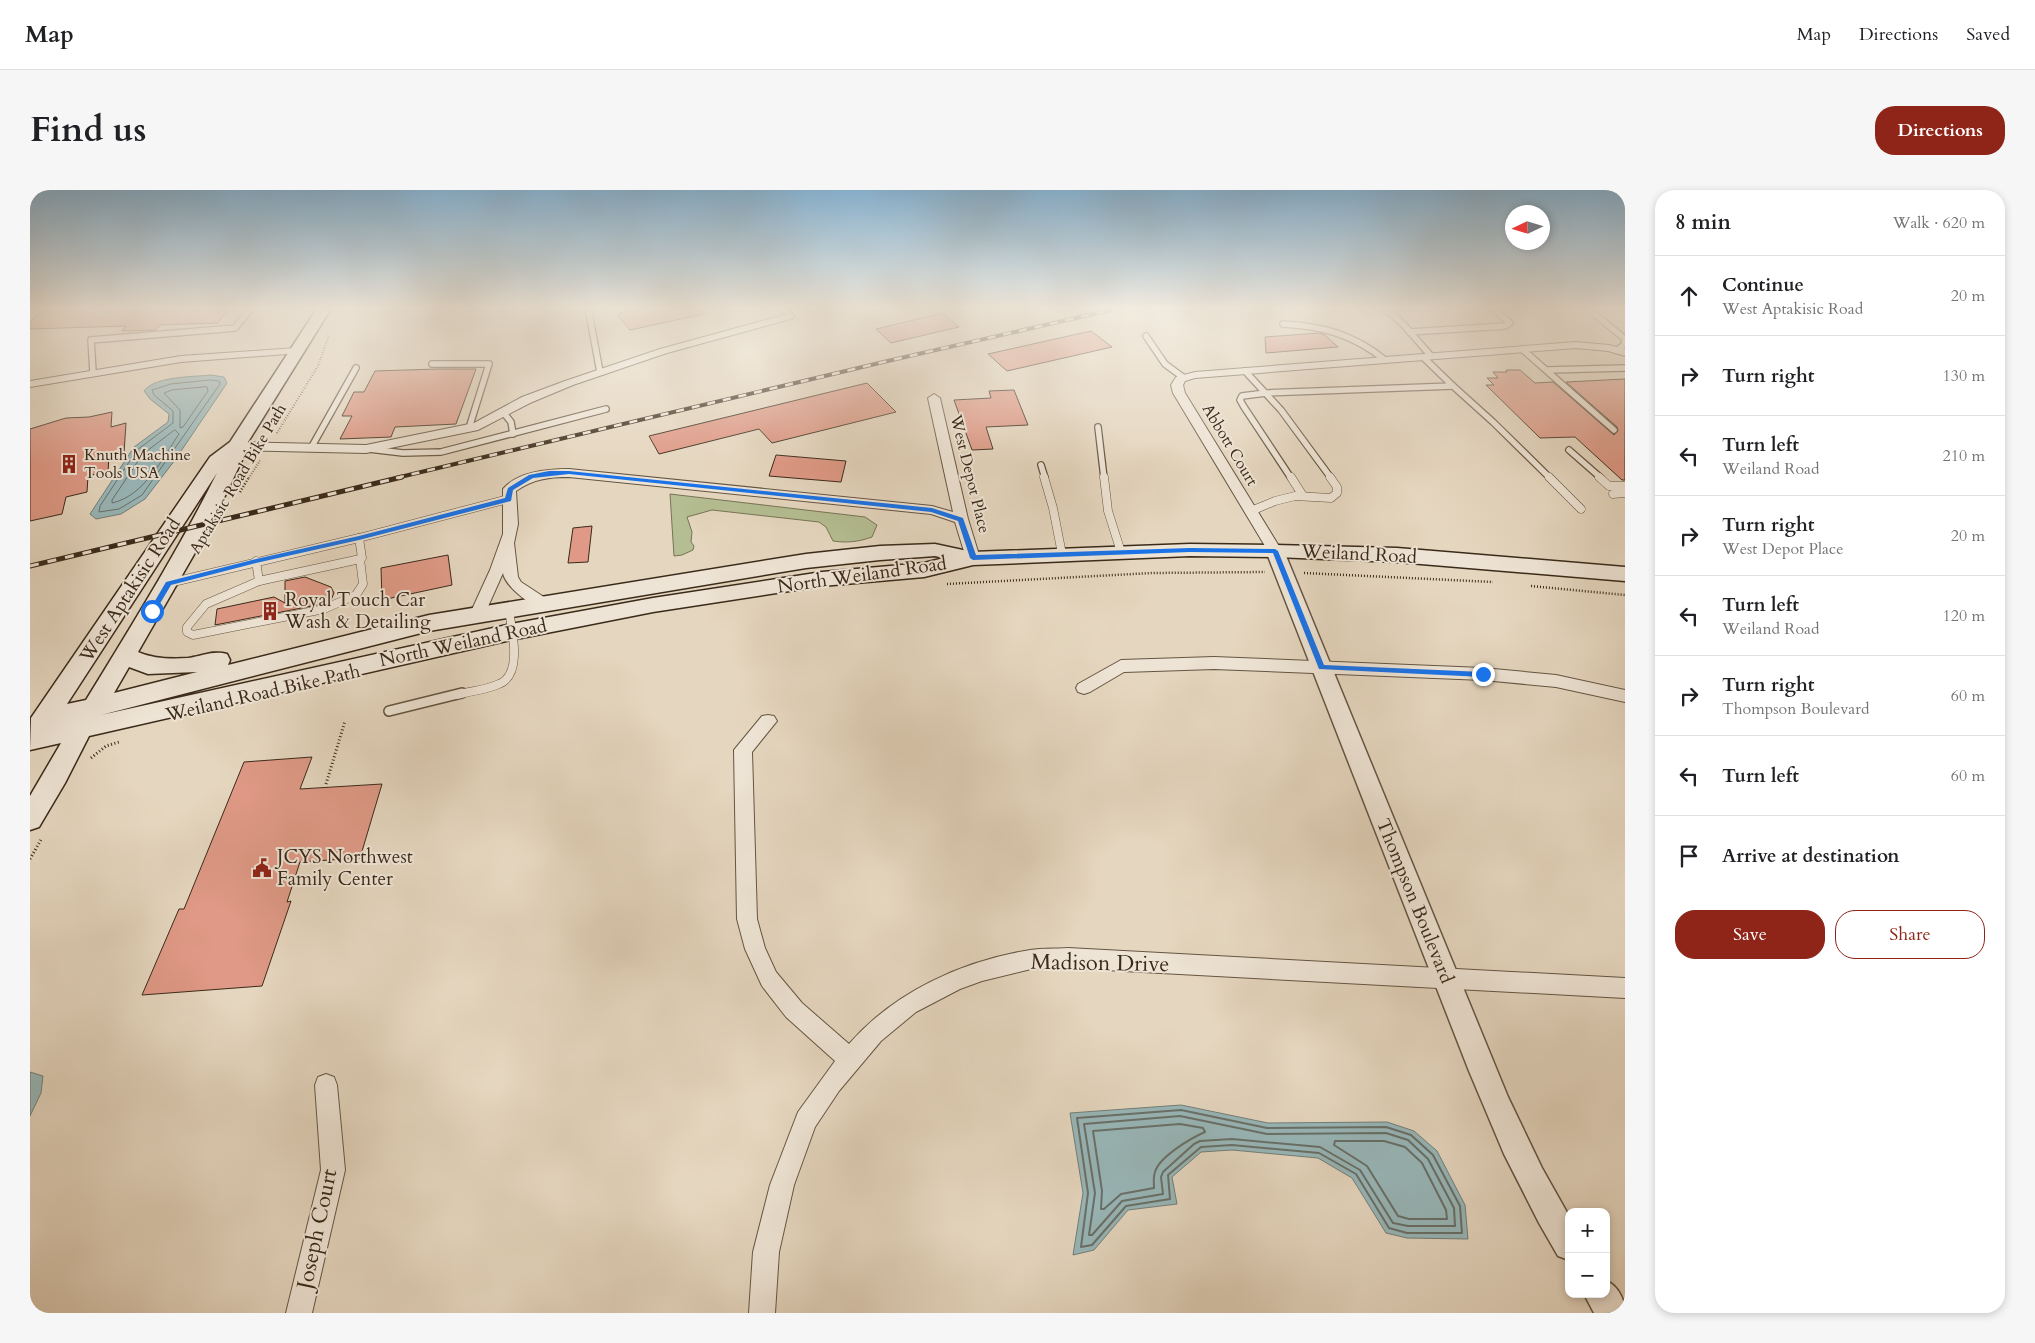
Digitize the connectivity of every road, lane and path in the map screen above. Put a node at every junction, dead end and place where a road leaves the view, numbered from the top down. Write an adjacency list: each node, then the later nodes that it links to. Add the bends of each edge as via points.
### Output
1 (92, 359): 17 (lane)
2 (178, 359): 17 (street)
3 (291, 359): 30 (main road, West Aptakisic Road)
4 (320, 359): 31 (path, Aptakisic Road Bike Path)
5 (598, 359): 18 (lane)
6 (638, 359): 18 (street)
7 (1161, 359): 19 (lane)
8 (1393, 359): 11 (street, Abbott Court)
9 (1429, 359): 21 (lane)
10 (1534, 359): 15 (lane)
11 (1385, 360): 16 (street, Abbott Court)
12 (432, 364): 27 (lane, via 489,364)
13 (356, 368): 32 (lane)
14 (1625, 368): 15 (lane)
15 (1547, 370): 28 (lane)
16 (1245, 371): 19 (street, Abbott Court); 22 (lane)
17 (93, 372): 20 (street)
18 (600, 372): 25 (street)
19 (1184, 378): 43 (street, Abbott Court, via 1177,385 1179,393)
20 (30, 384)
21 (1453, 386): 22 (lane); 42 (lane)
22 (1266, 393): 39 (lane, via 1248,394 1240,400); 39 (lane, via 1337,487 1337,493 1331,498)
23 (934, 398): 44 (street, West Depot Place)
24 (606, 408): 29 (lane)
25 (503, 412): 27 (street); 29 (lane, via 512,421)
26 (1098, 427): 47 (lane, via 1108,510)
27 (469, 428): 33 (street)
28 (1614, 430)
29 (512, 434): 33 (lane, via 432,453)
30 (237, 446): 31 (street); 56 (main road, West Aptakisic Road, via 236,457 210,509); 69 (main road, West Aptakisic Road, via 216,461)
31 (269, 447): 32 (street); 40 (path, Aptakisic Road Bike Path)
32 (311, 448): 33 (street)
33 (366, 449)
34 (1569, 450): 36 (lane, via 1609,486)
35 (1041, 465): 48 (lane)
36 (1625, 486)
37 (1625, 493): 38 (lane)
38 (1613, 494)
39 (1303, 496): 43 (lane)
40 (236, 497)
41 (508, 499): 44 (street, via 510,489 531,476 569,472 932,510); 45 (street); 46 (lane)
42 (1581, 509)
43 (1251, 510): 52 (street, Abbott Court)
44 (961, 520): 49 (street, West Depot Place)
45 (509, 537): 60 (street, via 511,577 516,585); 61 (street)
46 (359, 538): 50 (lane); 51 (lane)
47 (1121, 552): 48 (main road, Weiland Road); 52 (main road, Weiland Road)
48 (1062, 554): 49 (main road, Weiland Road)
49 (973, 558): 60 (main road, North Weiland Road, via 935,550 806,561); 62 (main road, North Weiland Road, via 924,570 822,579 653,605)
50 (360, 559): 54 (lane); 54 (lane, via 363,584 356,595 324,609 193,634 187,632 187,627 206,604)
51 (256, 561): 54 (lane); 56 (lane)
52 (1279, 562): 53 (main road, Weiland Road, via 1397,555); 55 (path); 57 (path, via 1152,573); 64 (street, Thompson Boulevard)
53 (1625, 574)
54 (259, 581)
55 (1496, 582)
56 (168, 583): 63 (main road, West Aptakisic Road)
57 (940, 584)
58 (1525, 585): 59 (path)
59 (1625, 595)
60 (545, 605): 62 (main road, North Weiland Road)
61 (477, 616): 62 (main road, North Weiland Road); 63 (main road, via 438,614 188,666 148,666); 67 (main road, North Weiland Road, via 429,623)
62 (510, 622): 68 (lane, via 516,651 510,677 501,684); 72 (main road, North Weiland Road)
63 (125, 656): 67 (main road, West Aptakisic Road)
64 (1321, 668): 65 (street, via 1214,663 1120,666); 66 (street, via 1492,675 1556,681); 76 (street, Thompson Boulevard)
65 (1084, 688)
66 (1625, 696)
67 (94, 707): 69 (main road, North Weiland Road); 72 (main road, West Aptakisic Road)
68 (389, 711)
69 (45, 718): 73 (main road, West Aptakisic Road)
70 (346, 721): 74 (path)
71 (768, 722): 78 (street, via 743,750 747,919 755,949 769,979 794,1010)
72 (80, 729): 73 (main road, North Weiland Road); 75 (main road, West Aptakisic Road)
73 (30, 739)
74 (326, 784)
75 (30, 819)
76 (1445, 978): 77 (street, Madison Drive); 78 (street, Madison Drive, via 1068,958 1031,959 981,971 908,1005 873,1033); 80 (street, Thompson Boulevard, via 1528,1172)
77 (1625, 988)
78 (850, 1060): 83 (street, Madison Drive, via 806,1120 782,1185 766,1252)
79 (326, 1084): 82 (street, Joseph Court, via 333,1170)
80 (1565, 1239)
81 (1603, 1298): 84 (street)
82 (299, 1313)
83 (762, 1313)
84 (1614, 1313)

